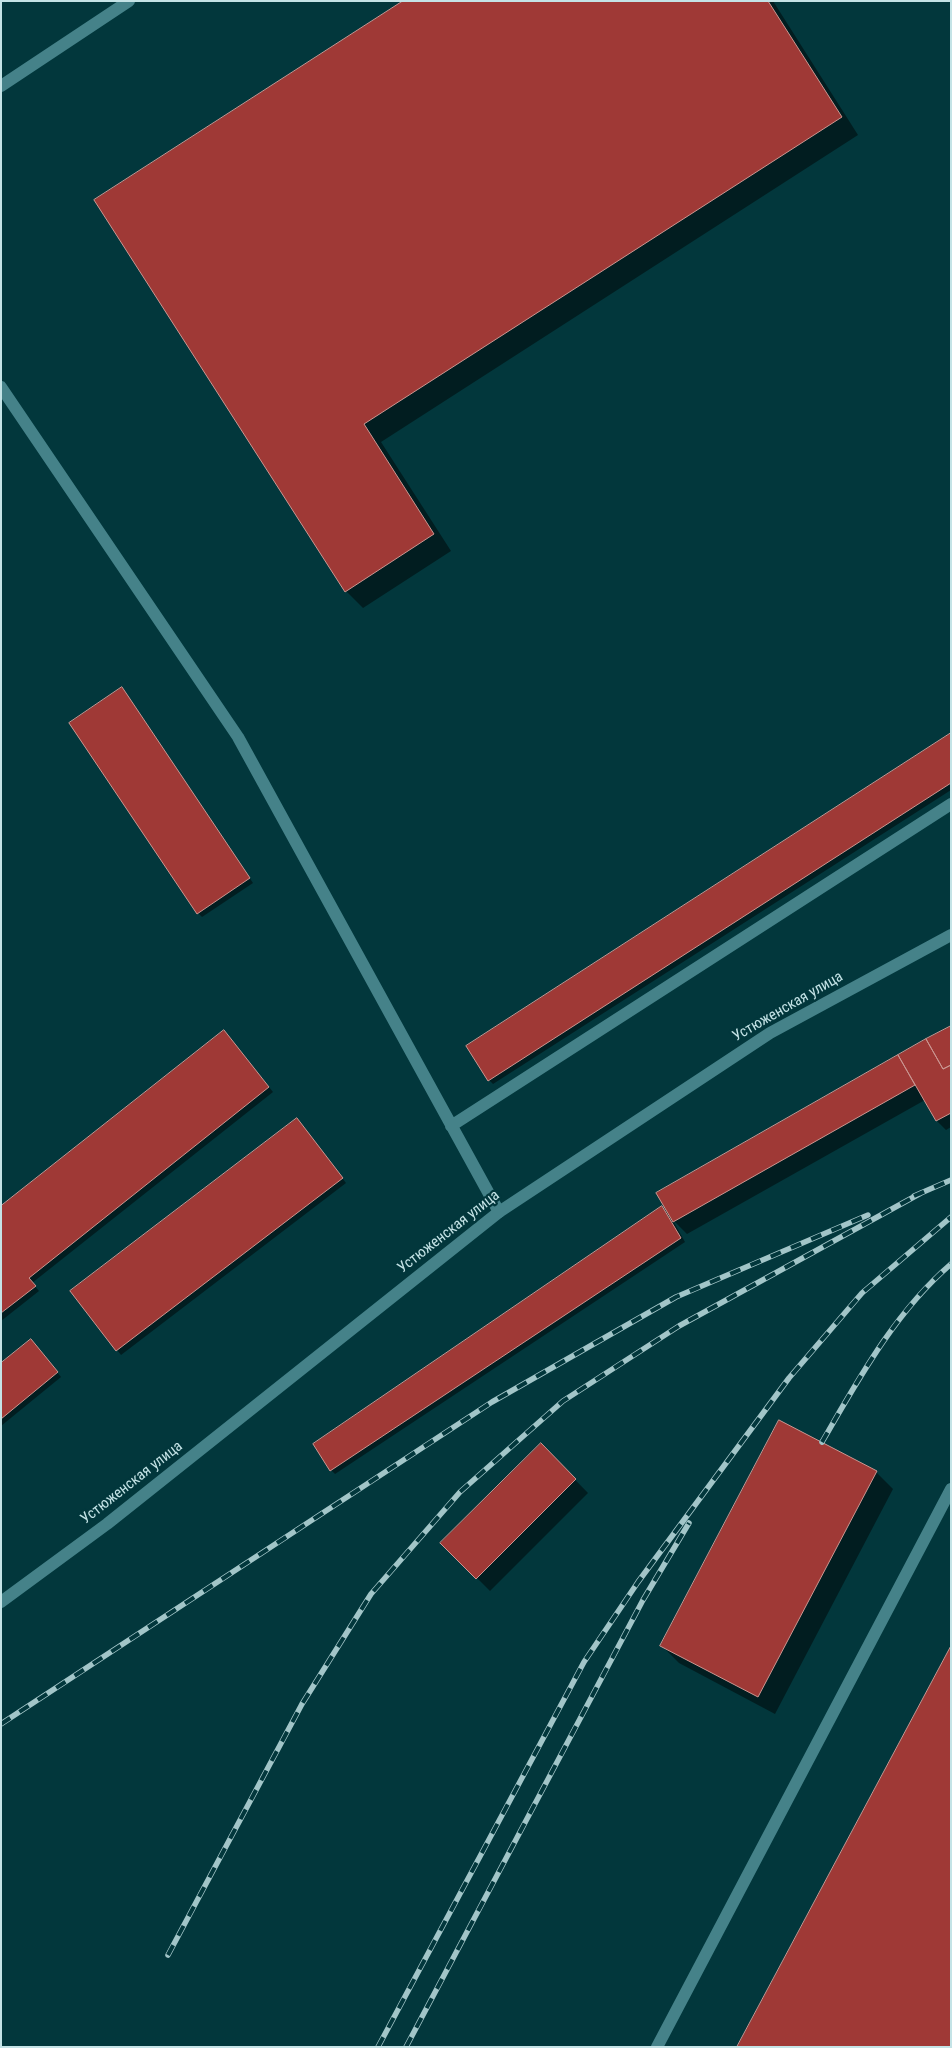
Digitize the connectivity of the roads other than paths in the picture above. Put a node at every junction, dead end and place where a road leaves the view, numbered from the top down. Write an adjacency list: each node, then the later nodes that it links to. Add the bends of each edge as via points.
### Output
1 (129, 1): 2 (main road)
2 (1, 86)
3 (1, 387): 6 (main road, via 238,737)
4 (951, 804): 6 (main road)
5 (951, 935): 7 (main road, Устюженская улица, via 770,1033)
6 (451, 1126): 7 (main road)
7 (499, 1212): 9 (main road, Устюженская улица, via 115,1518)
8 (951, 1489): 10 (main road)
9 (1, 1602)
10 (657, 2047)

